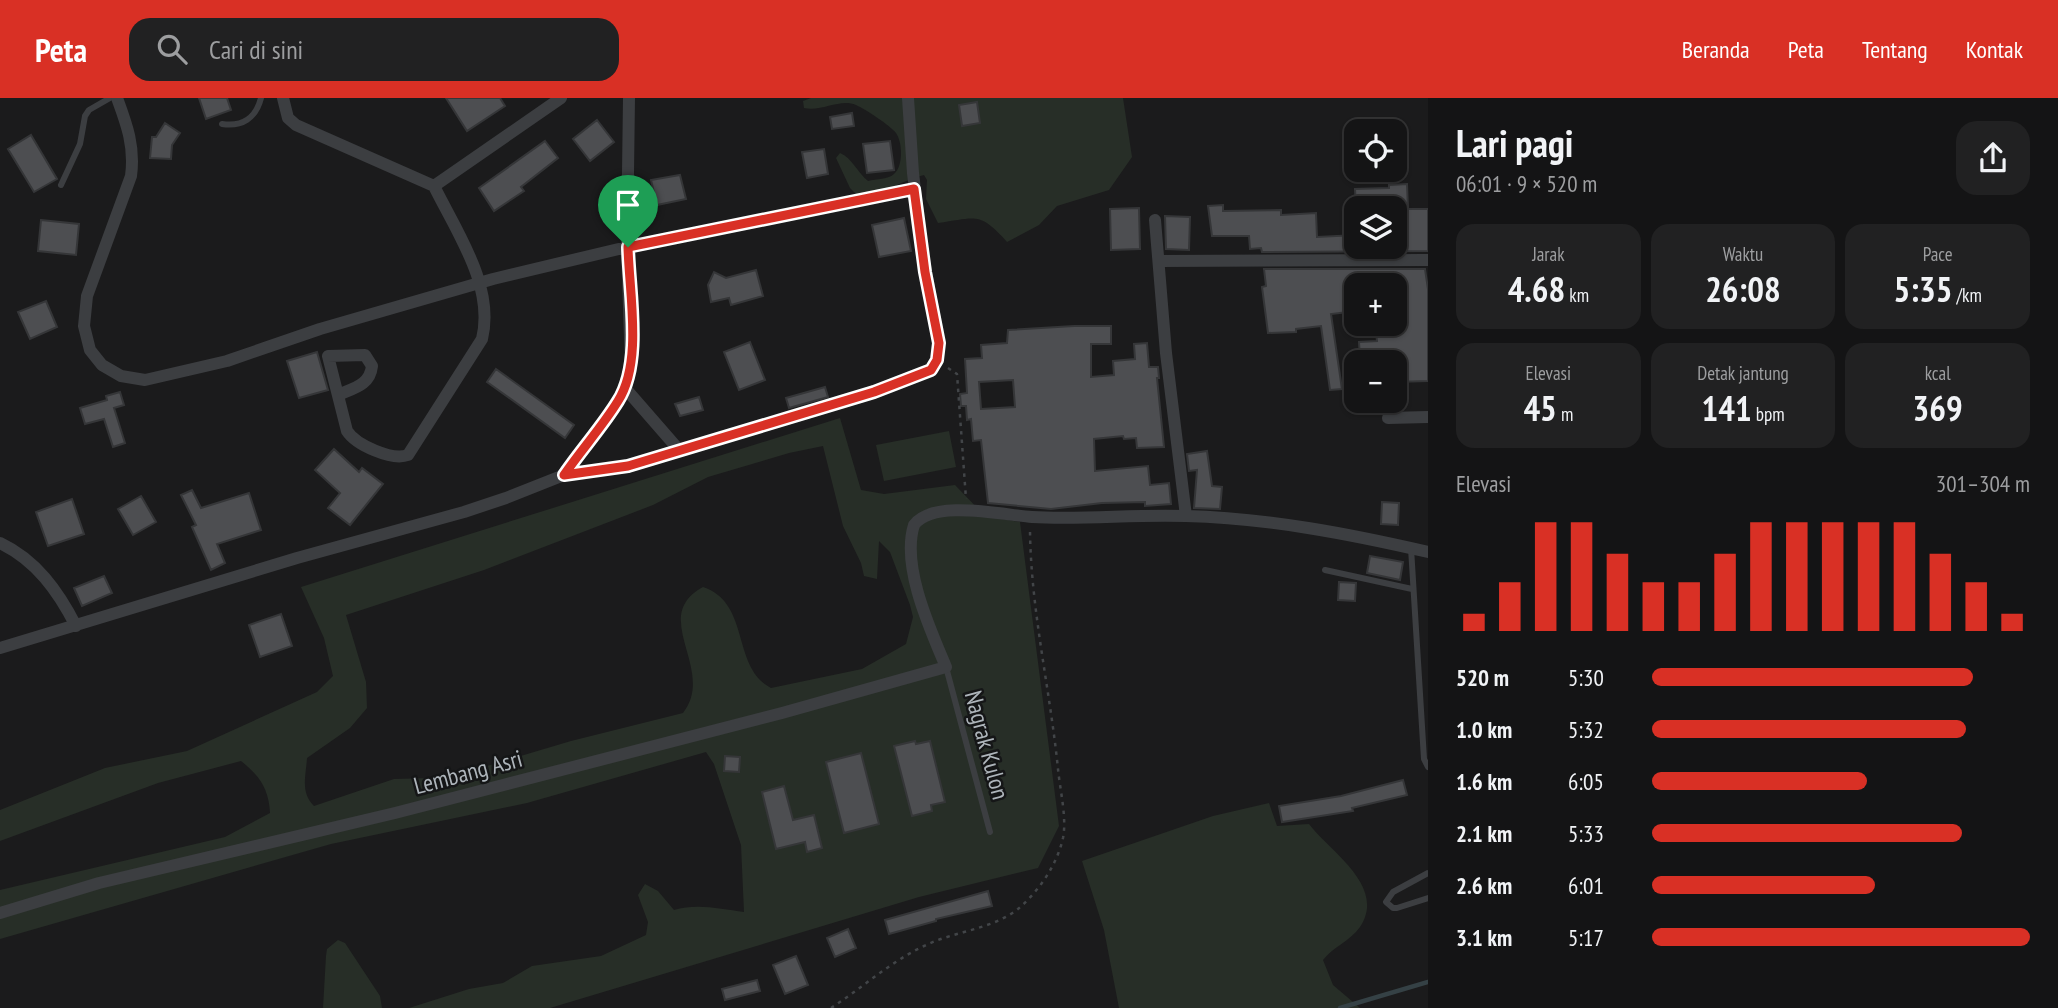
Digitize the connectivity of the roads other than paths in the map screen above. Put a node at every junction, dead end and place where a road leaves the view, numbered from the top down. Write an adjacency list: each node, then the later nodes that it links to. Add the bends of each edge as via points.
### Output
1 (110, 98): 9 (lane, via 85,116 80,144)
2 (117, 98): 16 (street, via 131,136 131,176 83,313 90,350 112,372 145,380 192,371)
3 (261, 98): 8 (lane, via 253,116 244,123)
4 (283, 98): 10 (street, via 283,108 296,125)
5 (561, 98): 10 (street)
6 (629, 98): 13 (street)
7 (908, 98): 11 (street)
8 (222, 124)
9 (61, 185)
10 (434, 186): 16 (street)
11 (914, 189): 13 (street); 21 (street, via 939,343 931,370 874,392)
12 (1155, 220): 15 (street)
13 (628, 247): 16 (street); 17 (street, via 632,347)
14 (1428, 260): 15 (street)
15 (1159, 261): 23 (street)
16 (481, 283): 18 (street, via 482,339 413,452 395,457 354,439 347,431)
17 (625, 388): 21 (street); 22 (street)
18 (338, 395)
19 (1428, 416): 20 (street)
20 (1388, 418)
21 (679, 450): 22 (street, via 628,466)
22 (564, 475): 29 (street, via 464,512)
23 (1186, 516): 25 (street, via 1287,526); 31 (street, via 1033,517 966,511 918,520 910,548 913,572)
24 (0, 543): 29 (street, via 31,562)
25 (1410, 548): 26 (street); 28 (lane)
26 (1428, 552)
27 (1325, 570): 28 (lane)
28 (1412, 589): 32 (lane)
29 (76, 626): 30 (street)
30 (0, 648)
31 (946, 667): 33 (lane, Nagrak Kulon); 36 (street, Lembang Asri, via 395,813 99,883)
32 (1428, 767)
33 (990, 832)
34 (1428, 873): 35 (lane, via 1393,892 1386,902 1397,908)
35 (1428, 898)
36 (0, 913)

